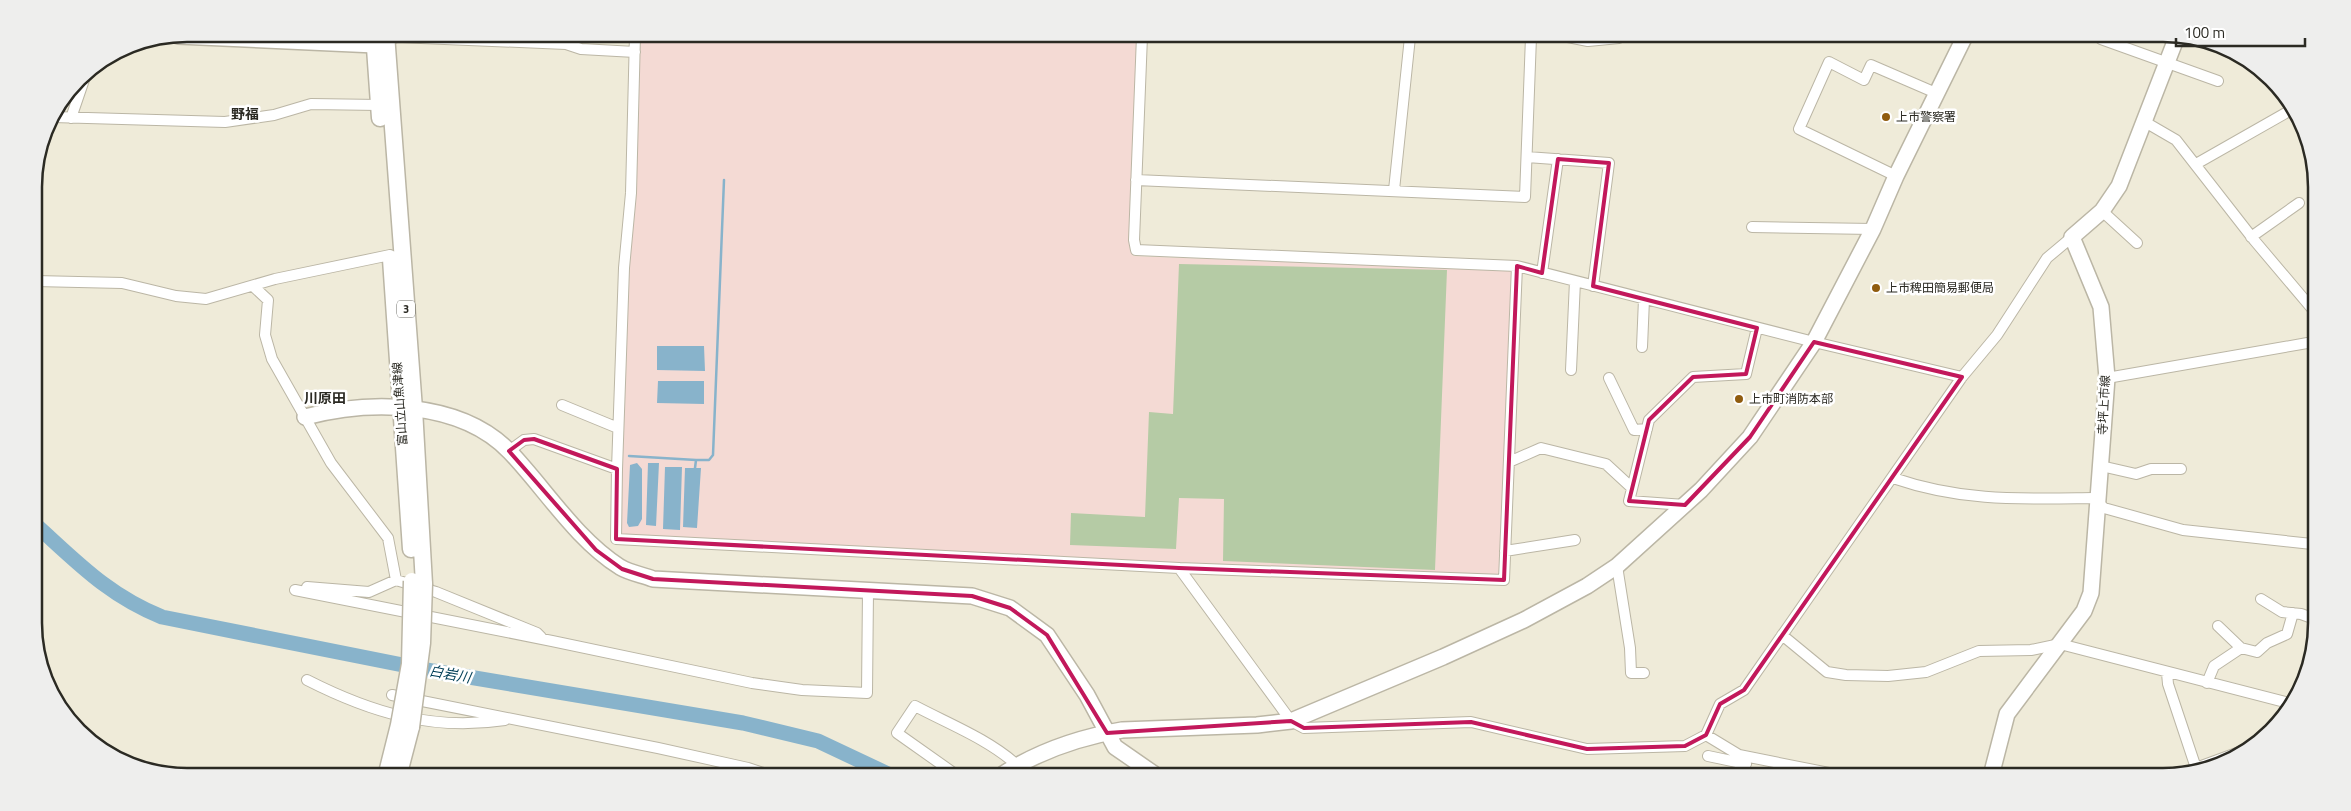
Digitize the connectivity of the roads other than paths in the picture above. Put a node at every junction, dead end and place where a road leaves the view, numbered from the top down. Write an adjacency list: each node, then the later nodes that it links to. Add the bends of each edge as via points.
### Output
1 (380, 42): 16 (main road, 富山立山魚津線 / 3)
2 (380, 42): 52 (main road, 富山立山魚津線 / 3)
3 (518, 42): 11 (street)
4 (635, 42): 11 (street)
5 (1142, 42): 25 (street)
6 (1409, 42): 26 (street)
7 (1531, 42): 21 (street)
8 (1962, 42): 15 (street)
9 (2110, 42): 12 (street)
10 (2174, 43): 12 (street)
11 (635, 52): 54 (street)
12 (2167, 62): 13 (street); 20 (street)
13 (2218, 81)
14 (80, 90): 19 (street)
15 (1936, 93): 24 (street); 24 (street, via 1871,65 1864,80 1829,62 1799,129)
16 (379, 105): 19 (street, via 311,104 225,122); 34 (main road, 富山立山魚津線 / 3)
17 (2287, 112): 23 (street)
18 (61, 117): 19 (street)
19 (71, 118)
20 (2145, 122): 23 (street, via 2176,140); 28 (street, via 2119,186)
21 (1526, 157): 22 (street); 26 (street, via 1525,197)
22 (1558, 159): 36 (street); 40 (street, via 1609,163)
23 (2196, 164): 31 (street)
24 (1896, 176): 30 (street)
25 (1136, 180): 26 (street); 35 (street, via 1136,250)
26 (1394, 190)
27 (2298, 203): 31 (street)
28 (2102, 211): 32 (street); 33 (street)
29 (1752, 227): 30 (street)
30 (1873, 229): 44 (street)
31 (2251, 236): 42 (street)
32 (2072, 237): 48 (street, via 2047,258 1997,335); 50 (street, 寺坪上市線, via 2101,307)
33 (2137, 242)
34 (390, 254): 39 (street); 52 (main road, 富山立山魚津線 / 3)
35 (1517, 266): 36 (street); 57 (street)
36 (1542, 273): 38 (street)
37 (43, 281): 39 (street, via 122,283 176,296 206,299)
38 (1574, 281): 40 (street); 47 (street)
39 (253, 286): 53 (street, via 268,300 265,335 272,359)
40 (1593, 286): 41 (street)
41 (1644, 299): 43 (street); 46 (street)
42 (2308, 304)
43 (1757, 328): 44 (street); 55 (street, via 1746,374 1693,377 1649,420)
44 (1814, 342): 48 (street); 64 (street, via 1750,437)
45 (2308, 343): 50 (street)
46 (1642, 346)
47 (1571, 370)
48 (1962, 377): 61 (street)
49 (1609, 378): 55 (street, via 1634,430)
50 (2107, 378): 58 (street, 寺坪上市線)
51 (562, 405): 54 (street)
52 (407, 408): 53 (street, via 330,410); 56 (street, via 465,422 488,433); 74 (main road, 富山立山魚津線 / 3, bridge)
53 (305, 417): 70 (street, via 331,463 388,538)
54 (618, 428): 59 (street)
55 (1647, 429): 62 (street)
56 (509, 451): 59 (street, via 524,440 534,439); 71 (street, via 596,550 622,569 653,579 685,582)
57 (1509, 462): 62 (street, via 1541,448 1606,464); 67 (street)
58 (2101, 466): 60 (street, via 2136,474 2151,469); 63 (street, 寺坪上市線)
59 (617, 469): 69 (street, via 616,539)
60 (2181, 469)
61 (1893, 478): 63 (street, via 1953,495 2016,500 2093,498); 77 (street)
62 (1632, 488): 64 (street, via 1629,500)
63 (2099, 502): 66 (street, via 2104,508 2183,530); 79 (street, 寺坪上市線, via 2091,593 2084,611)
64 (1685, 505): 68 (street)
65 (1576, 540): 67 (street)
66 (2308, 544)
67 (1505, 551): 69 (street, via 1504,580)
68 (1617, 566): 81 (street, via 1631,673); 88 (street, via 1524,620)
69 (1179, 568): 88 (street)
70 (396, 580): 74 (street, via 369,592 302,587 295,590); 78 (street, via 464,603 537,633)
71 (868, 591): 78 (street, via 867,693 752,684); 90 (street, via 972,596 1010,608 1047,635 1087,695)
72 (2261, 599): 73 (street, via 2282,612)
73 (2294, 613): 75 (street); 80 (street, via 2287,634 2267,643 2257,652)
74 (418, 614): 78 (street); 85 (main road, 富山立山魚津線 / 3, bridge, via 410,664)
75 (2308, 617)
76 (2218, 626): 80 (street)
77 (1782, 635): 79 (street, via 1827,672 1846,675 1888,676 1926,672 1979,651 2031,650); 91 (street, via 1744,690 1720,704)
78 (542, 639)
79 (2060, 644): 82 (street); 103 (street, 寺坪上市線, via 2006,714)
80 (2241, 648): 84 (street, via 2214,666)
81 (1644, 673)
82 (2167, 673): 84 (street); 94 (street)
83 (307, 680): 87 (street, via 362,706 427,722 486,723)
84 (2207, 683): 86 (street)
85 (410, 699): 87 (street); 89 (main road, 富山立山魚津線 / 3, bridge)
86 (2285, 703)
87 (514, 718): 97 (street)
88 (1291, 721): 90 (street); 91 (street, via 1304,728 1471,722 1587,749 1685,746)
89 (405, 726): 95 (main road, 富山立山魚津線 / 3); 96 (main road, 富山立山魚津線 / 3)
90 (1107, 733): 93 (street, via 1070,743); 100 (street, via 1114,747)
91 (1706, 735): 102 (street, via 1739,755)
92 (1708, 756): 101 (street, via 1746,764)
93 (1017, 765): 98 (street, via 972,735 915,706 897,733); 99 (street)
94 (2196, 765)
95 (389, 768)
96 (400, 768)
97 (748, 768)
98 (947, 768)
99 (1012, 768)
100 (1145, 768)
101 (1742, 768)
102 (1789, 768)
103 (1994, 768)

